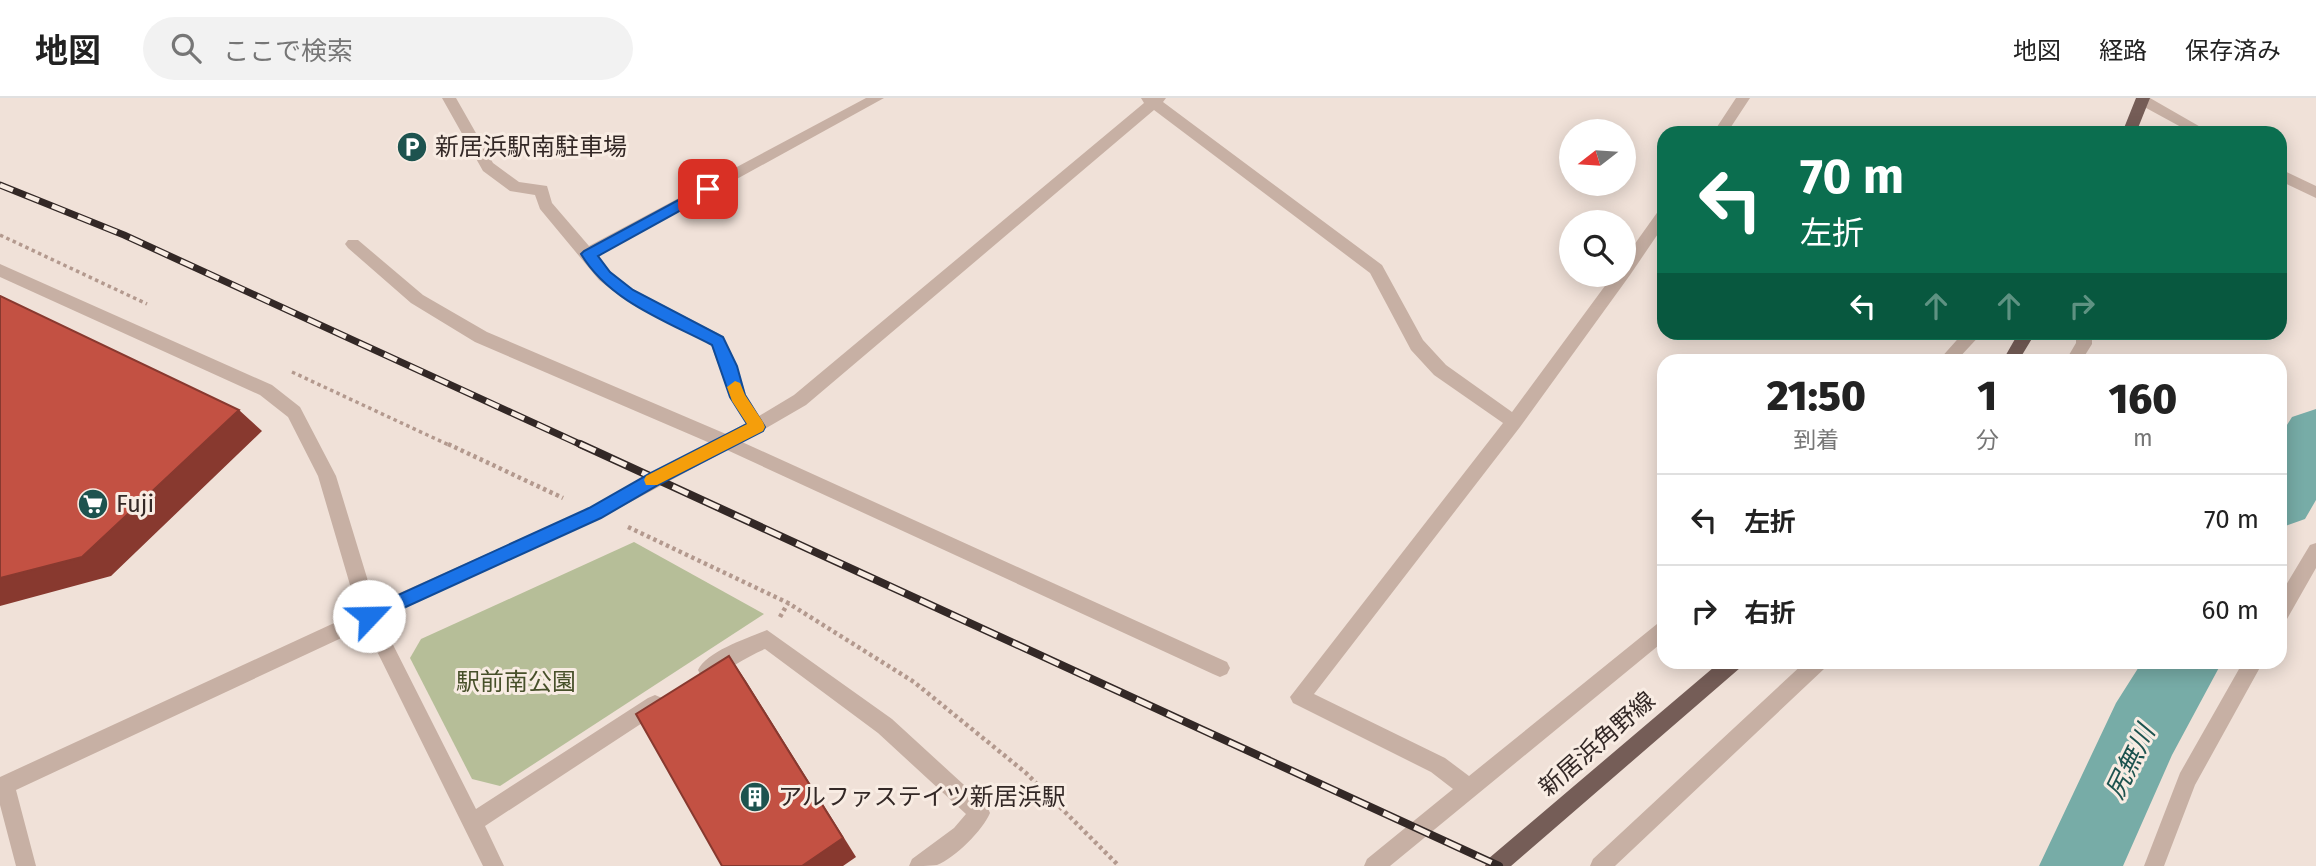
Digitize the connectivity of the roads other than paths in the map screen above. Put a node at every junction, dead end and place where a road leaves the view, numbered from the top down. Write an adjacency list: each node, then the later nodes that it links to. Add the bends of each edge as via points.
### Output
1 (449, 98): 13 (street, via 488,167 515,187 542,190 545,205)
2 (877, 98): 13 (street)
3 (1744, 98): 6 (street)
4 (1153, 99): 19 (street, via 1376,269 1417,345 1440,370); 20 (street, via 800,400)
5 (2143, 99): 7 (main road); 8 (street)
6 (1725, 126)
7 (2132, 126)
8 (2191, 126)
9 (2287, 178): 10 (street)
10 (2316, 193)
11 (1657, 224): 14 (street)
12 (353, 244): 21 (street, via 417,299 481,337)
13 (589, 254): 20 (street, via 605,276 628,294 718,341 738,397)
14 (1636, 254)
15 (0, 270): 24 (street, via 266,390 294,412 327,476)
16 (1613, 287): 19 (street)
17 (1967, 340): 18 (street)
18 (1953, 354)
19 (1514, 422): 33 (street, via 1300,697 1438,765)
20 (757, 427): 21 (street)
21 (728, 443): 24 (street, via 595,513); 26 (street)
22 (2316, 551): 23 (street)
23 (2287, 601)
24 (369, 616): 32 (street); 34 (street)
25 (1657, 636): 33 (street)
26 (1220, 668)
27 (1725, 669): 39 (main road, 新居浜角野線)
28 (1811, 669): 40 (street)
29 (2249, 669): 41 (street, via 2187,780)
30 (690, 682): 37 (street, via 736,652 768,639 885,726 980,813 961,835)
31 (667, 697): 34 (street)
32 (3, 786): 35 (street)
33 (1469, 788): 38 (street)
34 (472, 823): 36 (street)
35 (26, 866)
36 (494, 866)
37 (919, 866)
38 (1374, 866)
39 (1495, 866)
40 (1600, 866)
41 (2154, 866)

